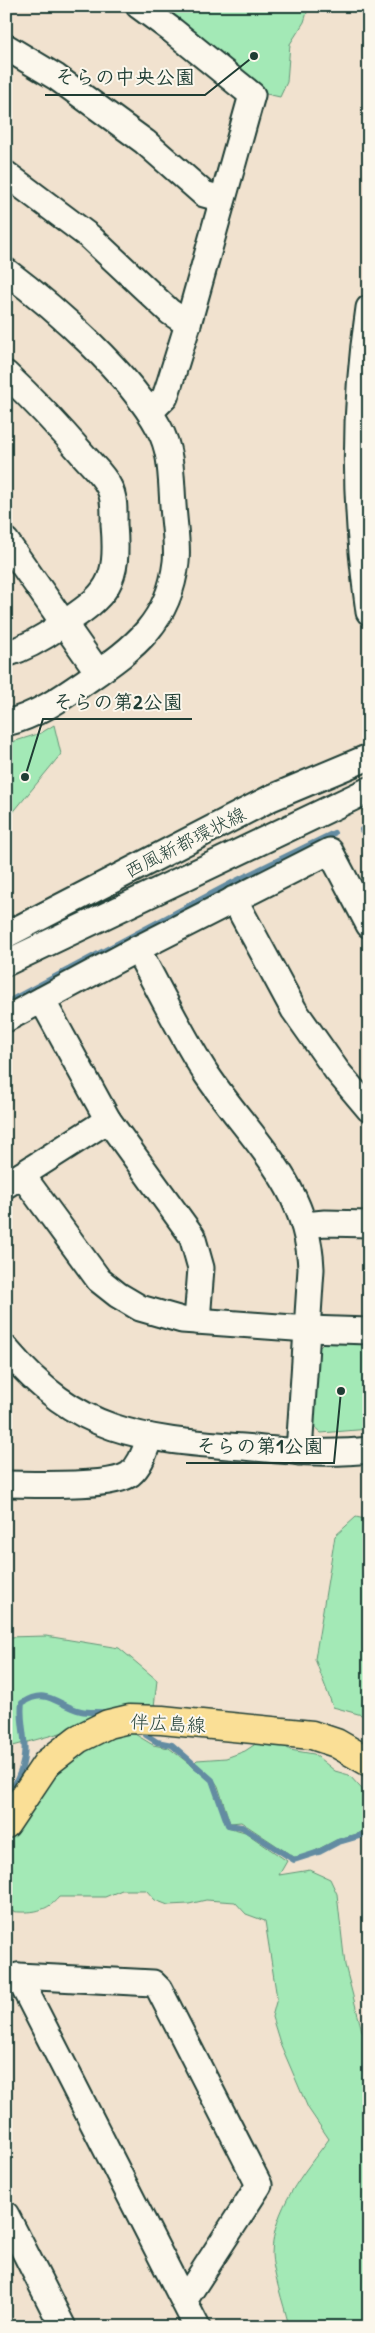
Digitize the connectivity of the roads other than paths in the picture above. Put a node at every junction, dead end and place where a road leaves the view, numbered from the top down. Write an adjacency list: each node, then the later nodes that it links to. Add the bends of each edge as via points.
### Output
1 (139, 6): 4 (street, via 252,95)
2 (6, 47): 4 (street, via 56,78 145,142 204,194)
3 (6, 174): 7 (street, via 90,237 170,312)
4 (222, 199): 7 (street)
5 (10, 282): 9 (street, via 82,336)
6 (369, 308): 11 (street, via 359,382 356,456 362,561)
7 (188, 324): 9 (street, via 165,397)
8 (6, 374): 12 (street, via 49,415 111,491 116,547 112,577 101,596)
9 (150, 412): 14 (street, via 164,438 170,468 176,549 171,586 159,616 142,639)
10 (6, 541): 12 (street)
11 (369, 612)
12 (65, 623): 13 (street, via 30,645); 14 (street)
13 (6, 654)
14 (98, 672): 15 (street, via 42,710)
15 (6, 723)
16 (369, 757): 20 (street, 西風新都環状線, via 270,798)
17 (369, 790): 22 (street, 西風新都環状線)
18 (234, 899): 19 (street, via 330,851); 21 (street); 25 (street, via 294,1010 337,1071)
19 (369, 925)
20 (6, 935)
21 (137, 949): 23 (street); 29 (street, via 203,1068 285,1179)
22 (6, 963)
23 (42, 1000): 24 (street); 26 (street)
24 (6, 1019)
25 (369, 1109)
26 (108, 1120): 27 (street); 30 (street, via 194,1241 200,1268)
27 (14, 1180): 30 (street, via 108,1288 128,1302 153,1313)
28 (369, 1224): 29 (street)
29 (305, 1225): 31 (street, via 311,1254)
30 (197, 1321): 31 (street)
31 (308, 1329): 32 (street); 36 (street)
32 (369, 1331)
33 (6, 1349): 34 (street, via 44,1388 71,1408 102,1424)
34 (150, 1437): 36 (street); 37 (street, via 136,1468 118,1479 68,1484)
35 (369, 1450): 36 (street)
36 (299, 1452)
37 (6, 1484)
38 (369, 1762): 39 (main road, 伴広島線, via 336,1743 312,1736 129,1719 108,1724 78,1739 47,1763)
39 (6, 1824)
40 (12, 1980): 42 (street); 42 (street, via 154,1983 159,1989 259,2185)
41 (6, 2215): 43 (street)
42 (184, 2301): 44 (street)
43 (63, 2327)
44 (197, 2327)

